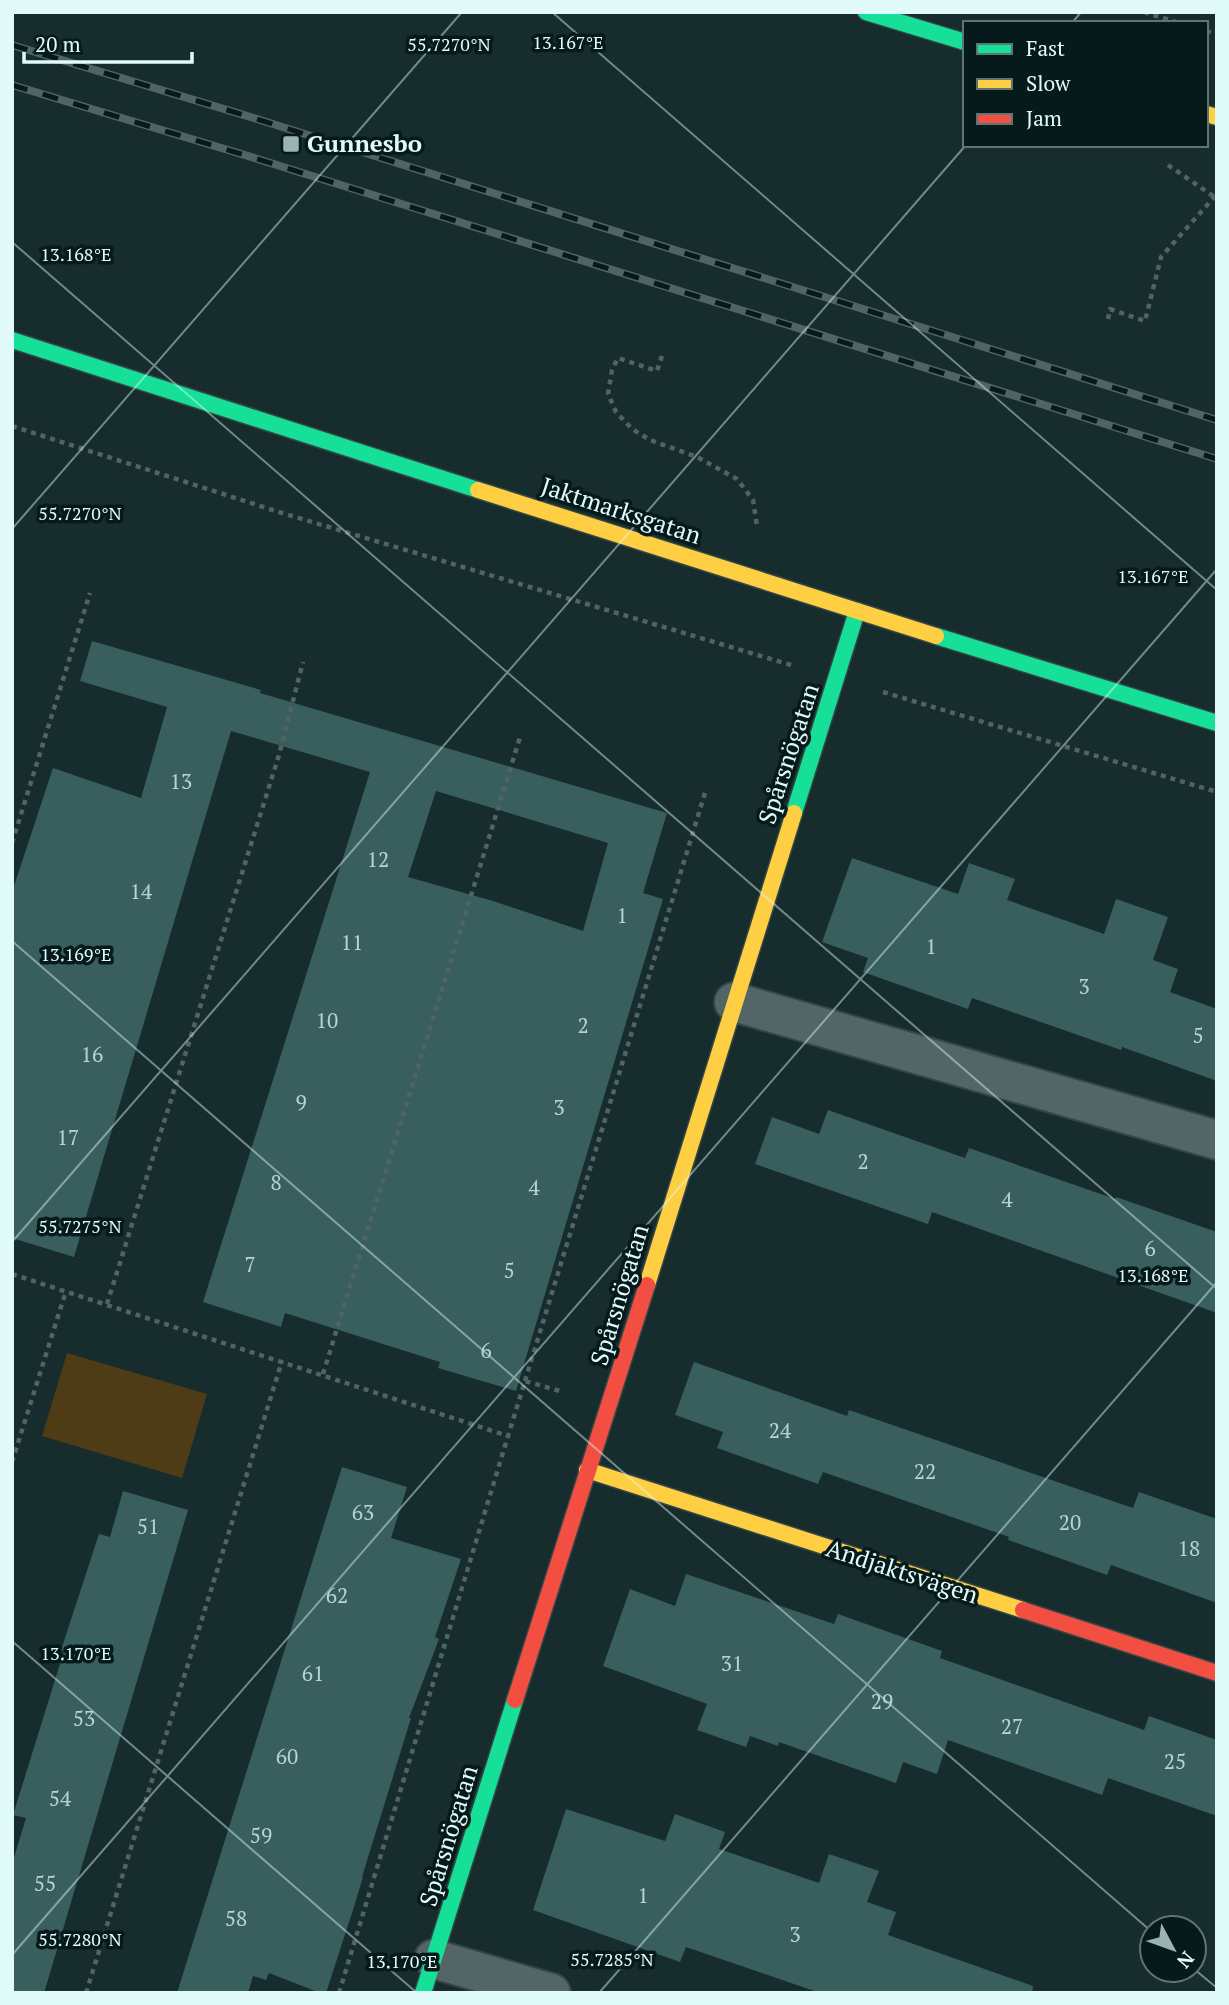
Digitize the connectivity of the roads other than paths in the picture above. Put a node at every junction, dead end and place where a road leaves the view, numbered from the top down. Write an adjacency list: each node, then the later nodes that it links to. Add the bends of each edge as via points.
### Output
1 (866, 12): 2 (street)
2 (963, 41)
3 (12, 340): 4 (street, Jaktmarksgatan)
4 (857, 611): 5 (street, Jaktmarksgatan); 6 (street, Spårsnögatan)
5 (1217, 723)
6 (734, 1002): 7 (street); 8 (street, Spårsnögatan)
7 (1217, 1140)
8 (587, 1471): 9 (street, Andjaktsvägen); 10 (street, Spårsnögatan)
9 (1217, 1673)
10 (429, 1976): 11 (street)
11 (551, 1993)

